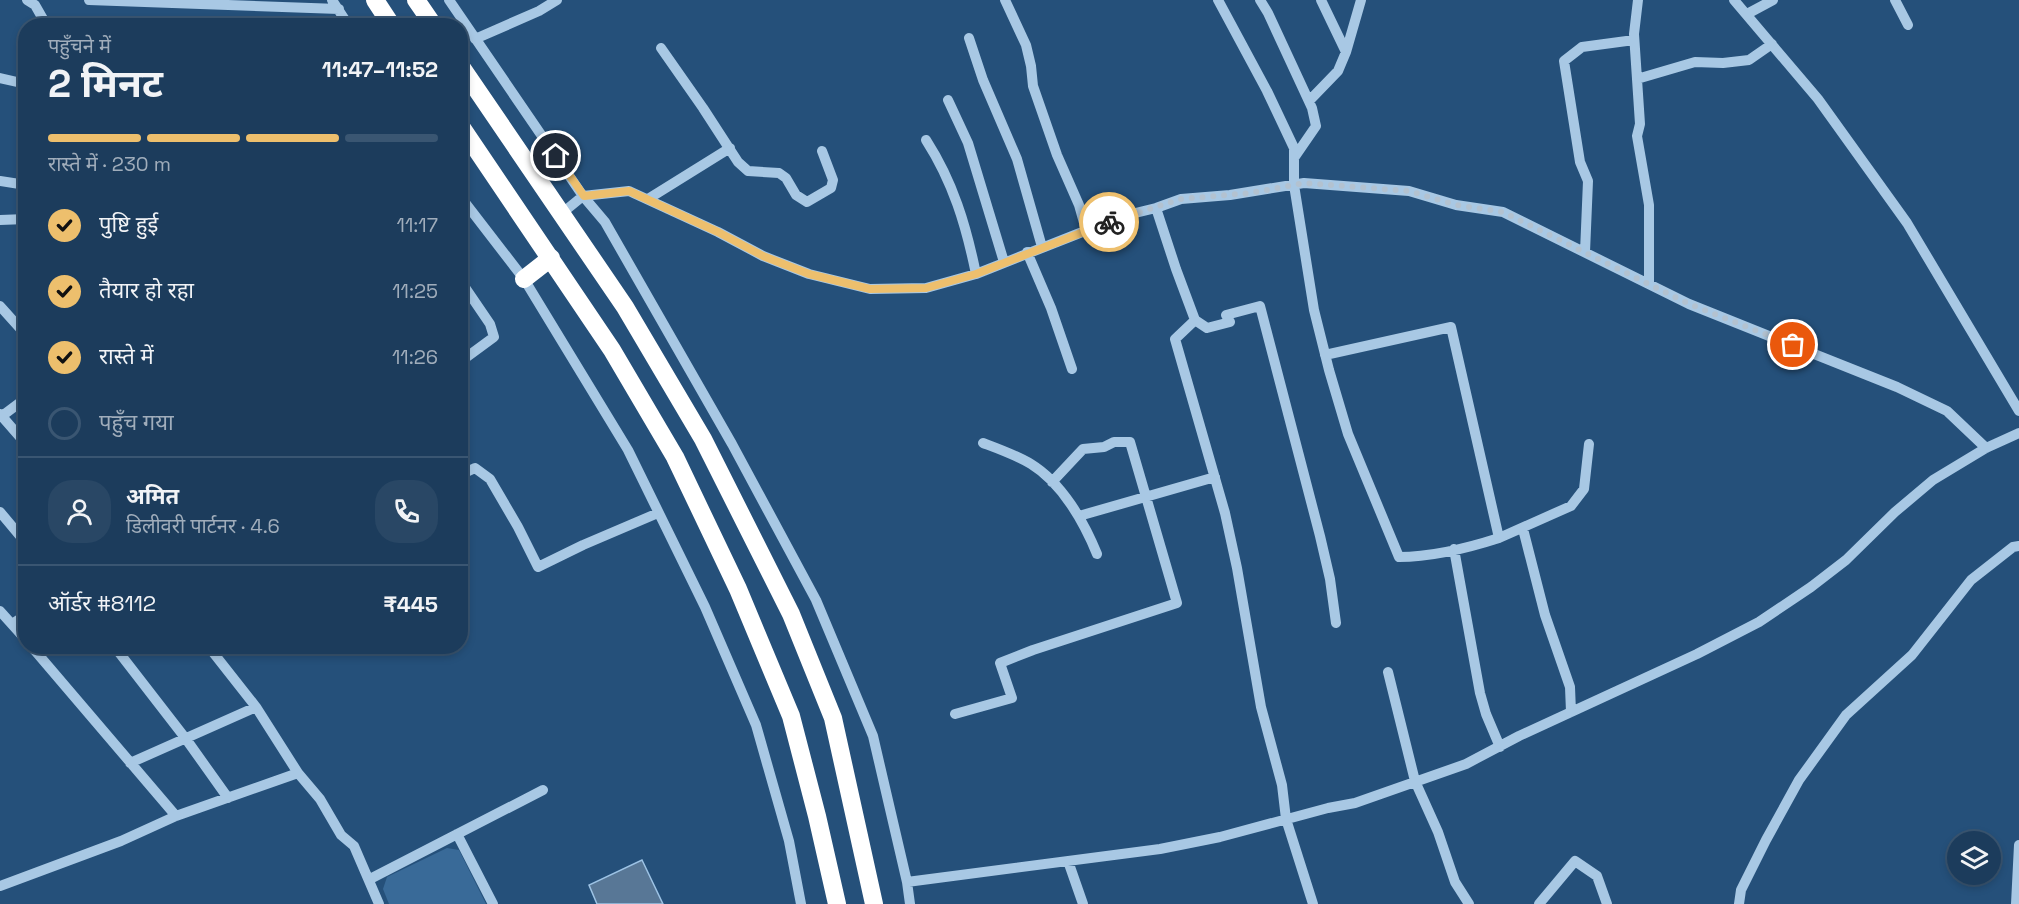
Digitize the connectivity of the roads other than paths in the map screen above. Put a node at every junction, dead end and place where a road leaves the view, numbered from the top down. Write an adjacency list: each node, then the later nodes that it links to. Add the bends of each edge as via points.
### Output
1 (27, 0): 18 (street)
2 (89, 0): 16 (street)
3 (375, 0): 20 (highway)
4 (416, 0): 21 (highway)
5 (449, 0): 22 (street)
6 (557, 0): 26 (street)
7 (1005, 0): 52 (street, via 1026,45 1033,86)
8 (1218, 0): 41 (street, via 1267,91 1294,148)
9 (1260, 0): 36 (street)
10 (1321, 0): 30 (street)
11 (1361, 0): 30 (street)
12 (1638, 0): 27 (street)
13 (1734, 0): 17 (street)
14 (1773, 0): 17 (street)
15 (1895, 0): 23 (street)
16 (335, 4): 19 (street)
17 (1747, 14): 28 (street)
18 (43, 18)
19 (344, 18)
20 (387, 18)
21 (428, 18)
22 (461, 18)
23 (1908, 25)
24 (468, 28): 26 (street)
25 (969, 38): 53 (street, via 1017,159)
26 (475, 39): 45 (street)
27 (1634, 40): 33 (street); 55 (street, via 1582,47 1564,61 1580,162 1588,181)
28 (1772, 44): 33 (street, via 1749,60 1695,62); 69 (street, via 1818,99 1907,223)
29 (661, 48): 39 (street)
30 (1346, 52): 36 (street, via 1338,71)
31 (468, 77): 49 (highway)
32 (0, 78): 34 (street)
33 (1637, 79): 60 (street, via 1637,136 1649,205)
34 (18, 82)
35 (948, 100): 57 (street, via 968,143)
36 (1309, 101): 41 (street, via 1316,126)
37 (468, 137): 56 (highway)
38 (926, 140): 58 (street, via 958,204)
39 (730, 148): 40 (street, via 748,171 779,173 796,195 807,202 831,188 833,180); 46 (street)
40 (822, 151)
41 (1294, 158): 44 (street)
42 (0, 181): 43 (street)
43 (18, 184)
44 (1294, 185): 48 (street, via 1181,199); 55 (street, via 1409,191 1456,205 1503,212); 65 (street)
45 (584, 196): 46 (street, via 629,191); 49 (street); 114 (street, via 605,222 816,600 873,736)
46 (648, 199): 58 (street, via 763,256 809,274 870,289 926,288)
47 (468, 206): 59 (street)
48 (1156, 208): 52 (street); 63 (street)
49 (561, 214): 120 (highway, via 625,307 703,439 791,614 833,718)
50 (18, 219): 51 (street)
51 (0, 220)
52 (1086, 230): 53 (street)
53 (1042, 247): 54 (street)
54 (1027, 252): 57 (street); 67 (street)
55 (1584, 252): 60 (street)
56 (551, 258): 59 (highway); 119 (highway, via 612,350 675,457 738,589 791,716)
57 (1005, 262): 58 (street)
58 (976, 274)
59 (524, 279): 81 (street, via 628,450)
60 (1649, 284): 75 (street, via 1947,411)
61 (468, 292): 66 (street, via 490,324 494,337)
62 (0, 306): 64 (street)
63 (1196, 320): 77 (street, via 1175,339); 91 (street, via 1207,328 1230,322 1226,315 1260,306 1320,536)
64 (18, 326)
65 (1325, 355): 85 (street, via 1451,327); 87 (street, via 1348,434 1400,557)
66 (468, 356)
67 (1072, 369)
68 (18, 403): 70 (street)
69 (2019, 411)
70 (1, 415): 72 (street)
71 (2019, 433): 75 (street)
72 (18, 435)
73 (983, 443): 78 (street, via 1034,465)
74 (1589, 444): 83 (street, via 1584,489 1571,506)
75 (1986, 448): 99 (street, via 1933,480 1846,560 1759,622)
76 (468, 471): 81 (street, via 475,468 490,479 538,567)
77 (1215, 477): 79 (street); 109 (street, via 1235,557 1261,707 1282,785)
78 (1052, 483): 79 (street, via 1083,449 1130,442); 82 (street)
79 (1146, 497): 82 (street); 100 (street, via 1177,603 1000,663 1012,698)
80 (0, 512): 84 (street)
81 (658, 513): 118 (street, via 705,607 756,725 789,841)
82 (1079, 516): 88 (street)
83 (1523, 529): 85 (street); 99 (street, via 1545,615 1570,687)
84 (18, 533)
85 (1500, 538): 87 (street)
86 (2019, 546): 127 (street, via 1971,580 1912,655 1846,715 1799,780 1741,890)
87 (1454, 549): 102 (street, via 1480,693)
88 (1097, 554)
89 (0, 611): 92 (street)
90 (18, 620): 92 (street)
91 (1336, 622)
92 (12, 624): 93 (street)
93 (18, 631)
94 (38, 654): 103 (street)
95 (120, 654): 101 (street)
96 (214, 654): 98 (street)
97 (1388, 672): 105 (street)
98 (256, 707): 101 (street); 104 (street)
99 (1571, 712): 102 (street)
100 (955, 714)
101 (186, 739): 103 (street); 107 (street)
102 (1500, 747): 105 (street, via 1466,764)
103 (130, 763): 108 (street)
104 (298, 773): 107 (street); 113 (street, via 320,799 341,835 354,846)
105 (1415, 781): 109 (street, via 1355,803); 124 (street, via 1455,882)
106 (543, 789): 110 (street)
107 (228, 798): 108 (street)
108 (176, 816): 115 (street)
109 (1286, 819): 112 (street, via 1160,849); 123 (street)
110 (457, 834): 113 (street); 117 (street)
111 (2019, 845): 128 (street)
112 (1068, 861): 114 (street); 122 (street)
113 (370, 879): 116 (street)
114 (907, 882): 121 (street)
115 (0, 886)
116 (379, 904)
117 (493, 904)
118 (801, 904)
119 (837, 904)
120 (874, 904)
121 (910, 904)
122 (1083, 904)
123 (1313, 904)
124 (1469, 904)
125 (1539, 904): 126 (street, via 1575,861 1597,876)
126 (1607, 904)
127 (1739, 904)
128 (2016, 904)

